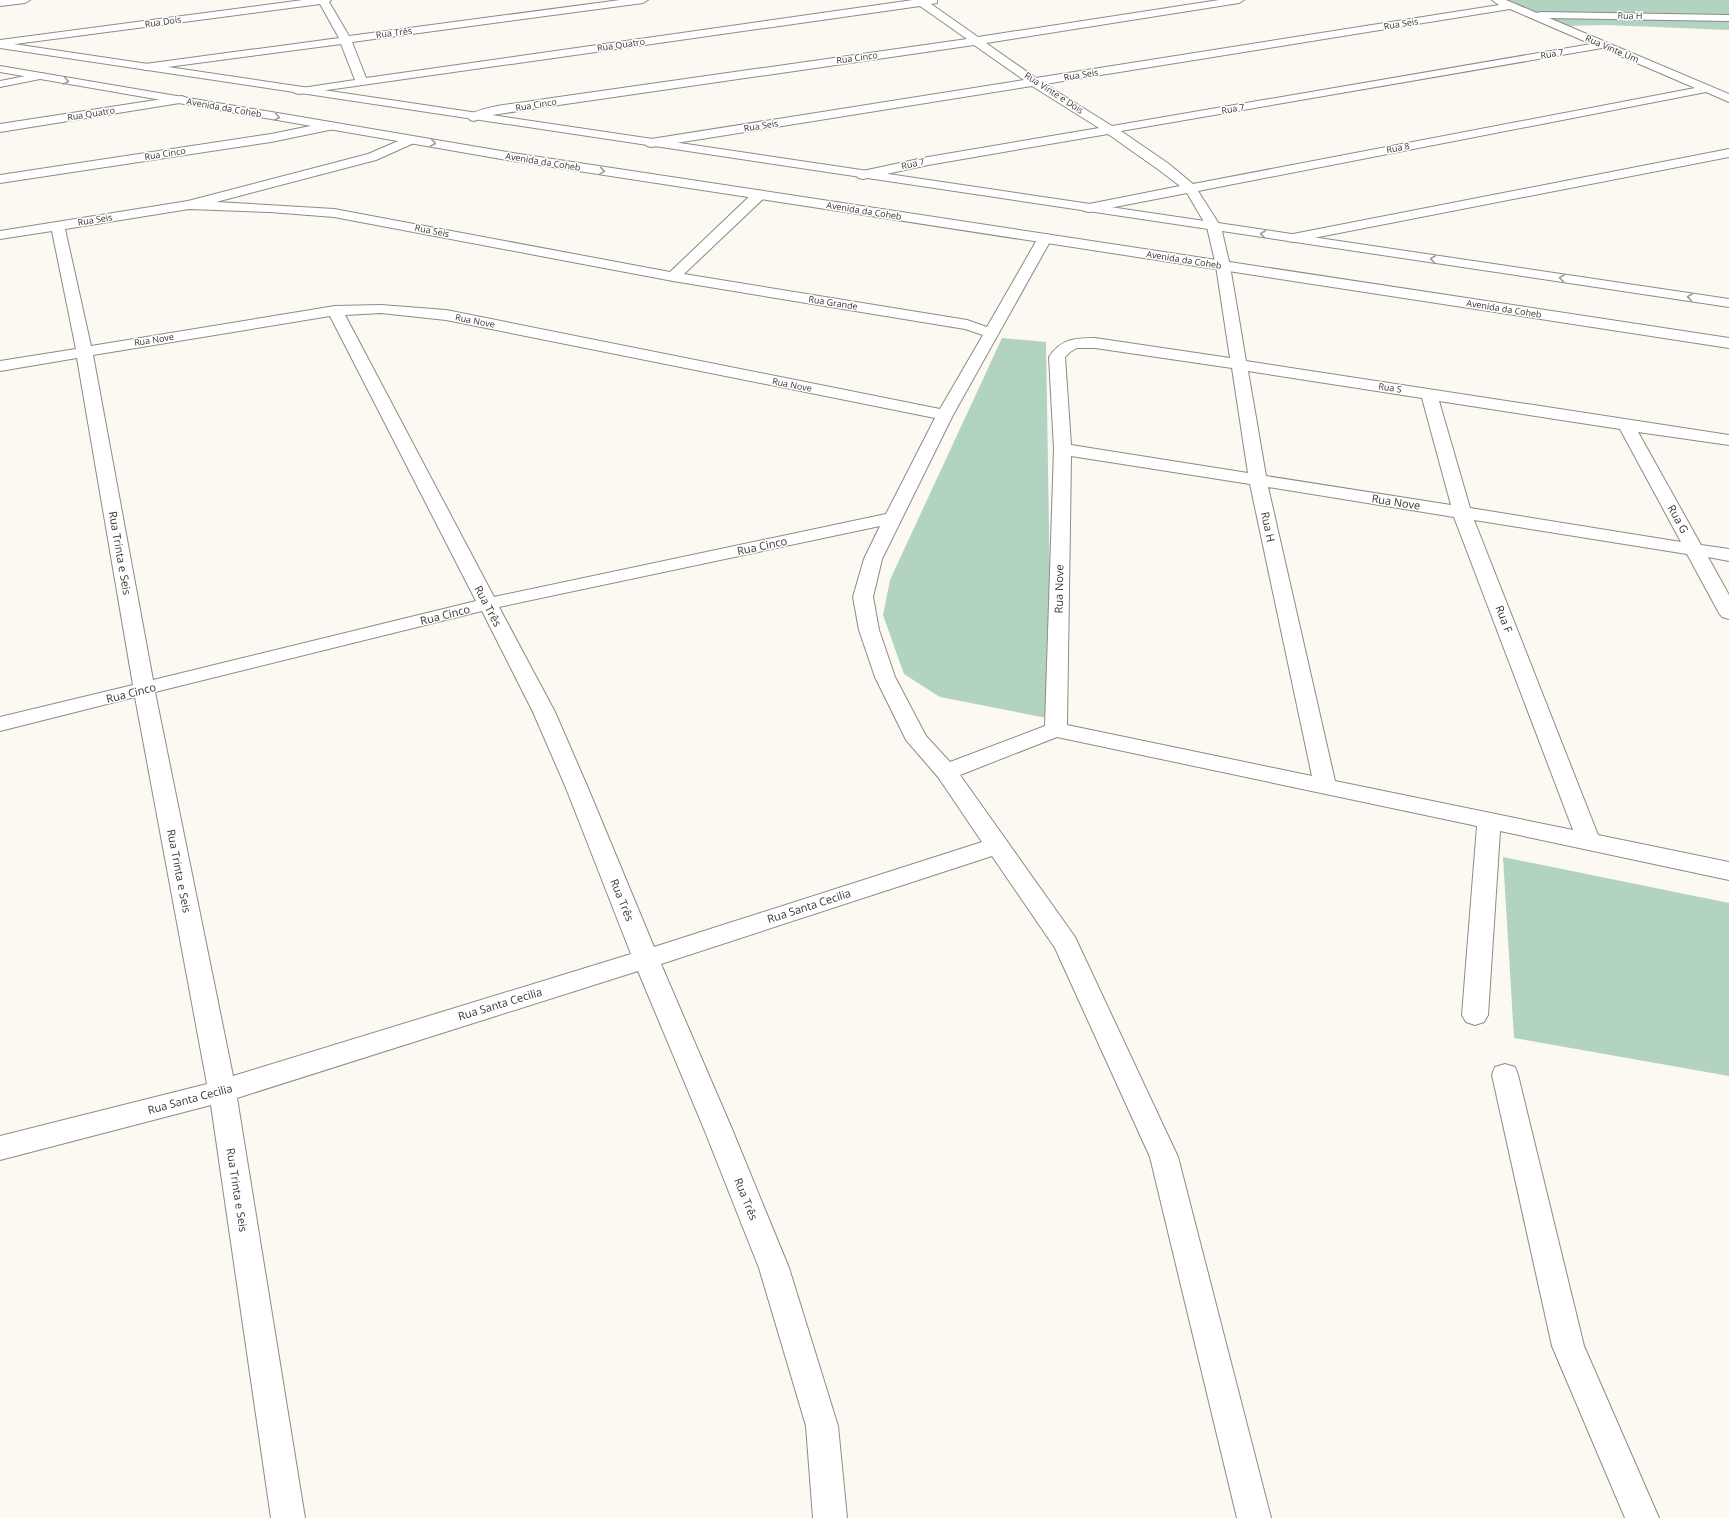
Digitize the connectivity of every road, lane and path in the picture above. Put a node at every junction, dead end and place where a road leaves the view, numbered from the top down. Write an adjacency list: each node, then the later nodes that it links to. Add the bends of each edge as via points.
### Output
1 (25, 0): 8 (street)
2 (324, 0): 12 (street); 14 (street, Rua Dois)
3 (643, 0): 12 (street, Rua Três)
4 (942, 0): 7 (street, Rua Quatro)
5 (1240, 0): 13 (street, Rua Cinco)
6 (1496, 0): 9 (street, Rua Vinte Um)
7 (920, 1): 13 (street, Rua Vinte e Dois); 19 (street, Rua Quatro)
8 (0, 3)
9 (1510, 6): 10 (street, Rua Vinte Um); 20 (street, Rua Seis)
10 (1530, 14): 11 (street, Rua H); 15 (street, Rua Vinte Um)
11 (1729, 18)
12 (345, 39): 16 (street, Rua Três); 19 (street)
13 (976, 41): 20 (street, Rua Vinte e Dois); 26 (street, Rua Cinco, via 538,104 483,113)
14 (0, 44): 16 (street)
15 (1602, 45): 22 (street, Rua Vinte Um); 29 (street, Rua 7)
16 (145, 67): 23 (street)
17 (0, 69): 18 (street, Avenida da Coheb)
18 (41, 76): 21 (street); 25 (street, Avenida da Coheb, one-way to 25)
19 (362, 82): 23 (street, Rua Quatro)
20 (1036, 83): 29 (street, Rua Vinte e Dois); 31 (street, Rua Seis)
21 (0, 84)
22 (1706, 88): 24 (street, Rua Vinte Um); 35 (street, Rua 8)
23 (299, 91): 26 (street)
24 (1729, 98)
25 (182, 100): 27 (street, Avenida da Coheb, one-way to 27); 28 (street, Rua Quatro)
26 (474, 117): 31 (street)
27 (330, 126): 30 (street, Avenida da Coheb); 34 (street, Rua Cinco, via 271,138)
28 (0, 128)
29 (1111, 130): 33 (street, Rua 7, via 928,161); 35 (street, Rua Vinte e Dois)
30 (410, 140): 36 (street, Avenida da Coheb, one-way to 36); 37 (street, Rua Seis, via 372,156)
31 (651, 143): 33 (street)
32 (1729, 153): 43 (street)
33 (863, 175): 38 (street)
34 (0, 179)
35 (1190, 188): 38 (street, Rua 8); 40 (street, Rua H)
36 (759, 195): 42 (street, Avenida da Coheb); 45 (street)
37 (189, 205): 39 (street, Rua Seis); 45 (street, Rua Seis, via 334,213)
38 (1089, 208): 40 (street)
39 (58, 226): 41 (street, Rua Seis); 50 (street, Rua Trinta e Seis)
40 (1214, 227): 43 (street, one-way to 40); 44 (street, Rua H)
41 (0, 235)
42 (1045, 238): 44 (street, Avenida da Coheb); 48 (street)
43 (1293, 238): 46 (street, one-way to 43)
44 (1223, 266): 49 (street, Avenida da Coheb); 52 (street, Rua H)
45 (673, 277): 48 (street, Rua Grande, via 967,325)
46 (1729, 303)
47 (335, 311): 50 (street, Rua Nove); 55 (street, Rua Nove, via 381,309 446,315); 64 (street, Rua Três)
48 (992, 333): 55 (street)
49 (1729, 343)
50 (84, 351): 53 (street, Rua Nove); 66 (street, Rua Trinta e Seis)
51 (1057, 357): 52 (street, Rua S, via 1066,346 1095,343); 58 (street, Rua Nove)
52 (1239, 363): 54 (street, Rua S); 59 (street, Rua H)
53 (0, 366)
54 (1429, 394): 56 (street, Rua S); 60 (street, Rua F)
55 (945, 415): 61 (street)
56 (1626, 425): 57 (street, Rua S); 62 (street, Rua G)
57 (1729, 440)
58 (1063, 449): 59 (street, Rua Nove); 68 (street, Rua Nove)
59 (1258, 480): 60 (street, Rua Nove); 70 (street, Rua H)
60 (1462, 513): 62 (street, Rua Nove); 72 (street, Rua F)
61 (894, 518): 64 (street, Rua Cinco); 69 (street, via 872,559 863,597 869,630 885,676 917,740)
62 (1695, 550): 63 (street, Rua Nove); 65 (street, Rua G)
63 (1729, 555)
64 (487, 604): 66 (street, Rua Cinco); 75 (street, Rua Três, via 547,719)
65 (1729, 613)
66 (144, 690): 67 (street, Rua Cinco); 78 (street, Rua Trinta e Seis)
67 (0, 724)
68 (1056, 730): 69 (street); 70 (street)
69 (946, 772): 73 (street)
70 (1325, 786): 71 (street)
71 (1490, 821): 72 (street); 76 (street)
72 (1589, 841): 74 (street)
73 (996, 846): 75 (street, Rua Santa Cecilia); 82 (street, via 1066,944 1164,1157)
74 (1729, 870)
75 (646, 959): 78 (street, Rua Santa Cecilia); 81 (street, Rua Três, via 774,1268 822,1426)
76 (1475, 1015)
77 (1505, 1075): 83 (street, via 1568,1346)
78 (222, 1091): 79 (street, Rua Santa Cecilia); 80 (street, Rua Trinta e Seis)
79 (0, 1148)
80 (288, 1518)
81 (830, 1518)
82 (1254, 1518)
83 (1642, 1518)

